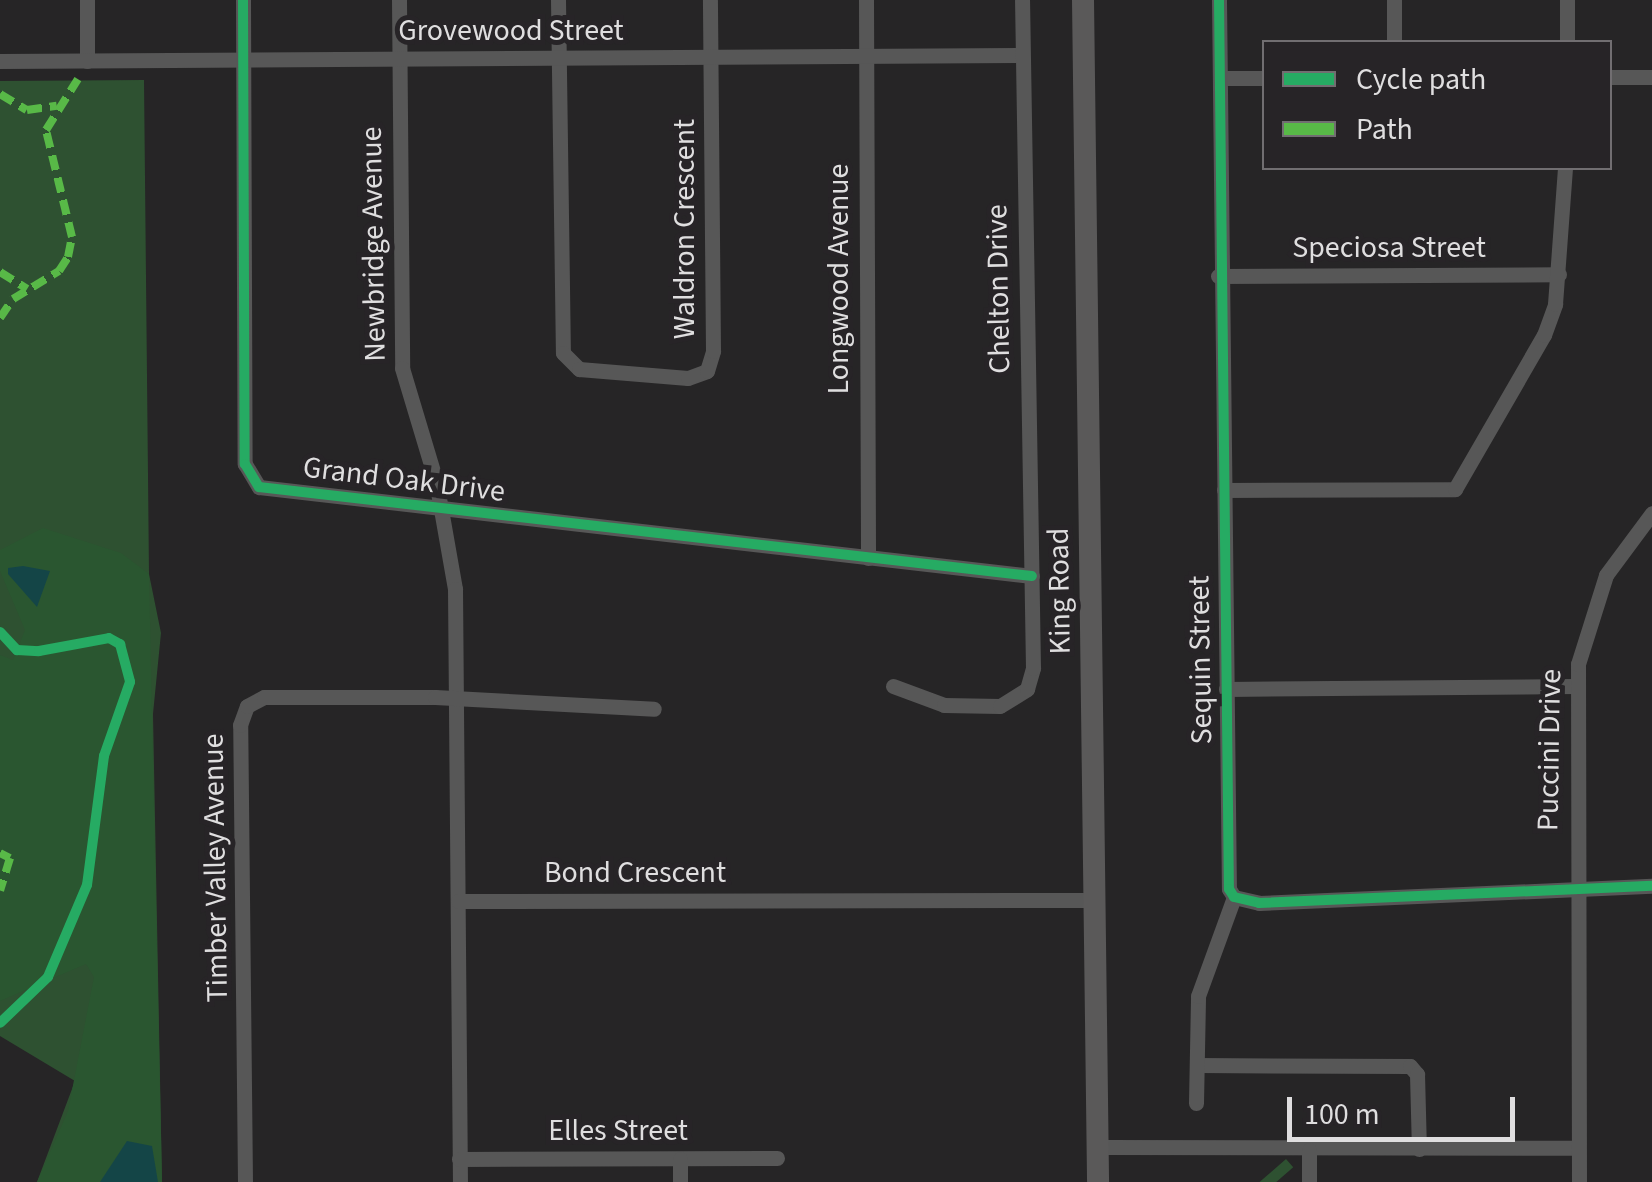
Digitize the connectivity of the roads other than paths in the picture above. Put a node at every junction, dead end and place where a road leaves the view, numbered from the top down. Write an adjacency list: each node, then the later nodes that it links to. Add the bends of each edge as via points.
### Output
1 (86, 0): 21 (street)
2 (243, 0): 19 (street, Grand Oak Drive)
3 (399, 0): 18 (street, Newbridge Avenue)
4 (558, 0): 17 (street)
5 (710, 0): 15 (street)
6 (866, 0): 16 (street, Longwood Avenue)
7 (1022, 0): 14 (street, Chelton Drive)
8 (1082, 0): 42 (main road, King Road)
9 (1220, 0): 24 (street, Sequin Street)
10 (1394, 0): 12 (street)
11 (1567, 0): 13 (street)
12 (1394, 40)
13 (1567, 40)
14 (1022, 55): 16 (street, Grovewood Street); 33 (street, Chelton Drive)
15 (711, 57): 16 (street, Grovewood Street); 17 (street, Grovewood Street); 17 (street, Waldron Crescent, via 713,351 707,371 688,378 579,369 562,353)
16 (866, 57): 32 (street, Longwood Avenue)
17 (559, 58): 18 (street, Grovewood Street)
18 (400, 59): 19 (street, Grovewood Street); 30 (street, Newbridge Avenue, via 402,368)
19 (244, 60): 21 (street, Grovewood Street); 30 (street, Grand Oak Drive, via 245,464 258,488)
20 (0, 61): 21 (street, Grovewood Street)
21 (87, 61)
22 (1612, 77): 23 (street)
23 (1652, 77)
24 (1220, 78): 25 (street); 28 (street, Sequin Street)
25 (1262, 78)
26 (1565, 170): 27 (street)
27 (1559, 274): 28 (street, Speciosa Street); 29 (street, via 1544,335 1455,489)
28 (1218, 276): 29 (street, Sequin Street)
29 (1224, 490): 36 (street, Sequin Street)
30 (442, 510): 32 (street, Grand Oak Drive); 37 (street, Newbridge Avenue, via 456,589)
31 (1652, 513): 35 (street, Puccini Drive, via 1592,604)
32 (868, 558): 33 (street, Grand Oak Drive)
33 (1032, 576): 34 (street, Chelton Drive, via 1033,668 1020,696 1000,706 944,704)
34 (894, 686)
35 (1576, 686): 36 (street); 40 (street, Puccini Drive)
36 (1226, 688): 41 (street, Sequin Street)
37 (456, 698): 38 (street, Timber Valley Avenue); 43 (street, Newbridge Avenue); 53 (street, Timber Valley Avenue, via 264,697 242,716)
38 (654, 709)
39 (1652, 886): 40 (street)
40 (1576, 888): 41 (street, via 1259,903); 47 (street, Puccini Drive)
41 (1234, 897): 44 (street, via 1198,996)
42 (1094, 900): 43 (street, Bond Crescent); 46 (main road, King Road)
43 (458, 901): 51 (street)
44 (1197, 1066): 45 (street); 48 (street, via 1410,1066 1417,1074)
45 (1196, 1103)
46 (1098, 1147): 49 (street); 56 (main road, King Road)
47 (1578, 1148): 48 (street); 58 (street, Puccini Drive)
48 (1419, 1149): 49 (street)
49 (1310, 1150): 57 (street)
50 (777, 1158): 52 (street, Elles Street)
51 (459, 1159): 52 (street, Elles Street); 54 (street)
52 (680, 1159): 55 (street)
53 (245, 1182)
54 (460, 1182)
55 (680, 1182)
56 (1098, 1182)
57 (1309, 1182)
58 (1578, 1182)

